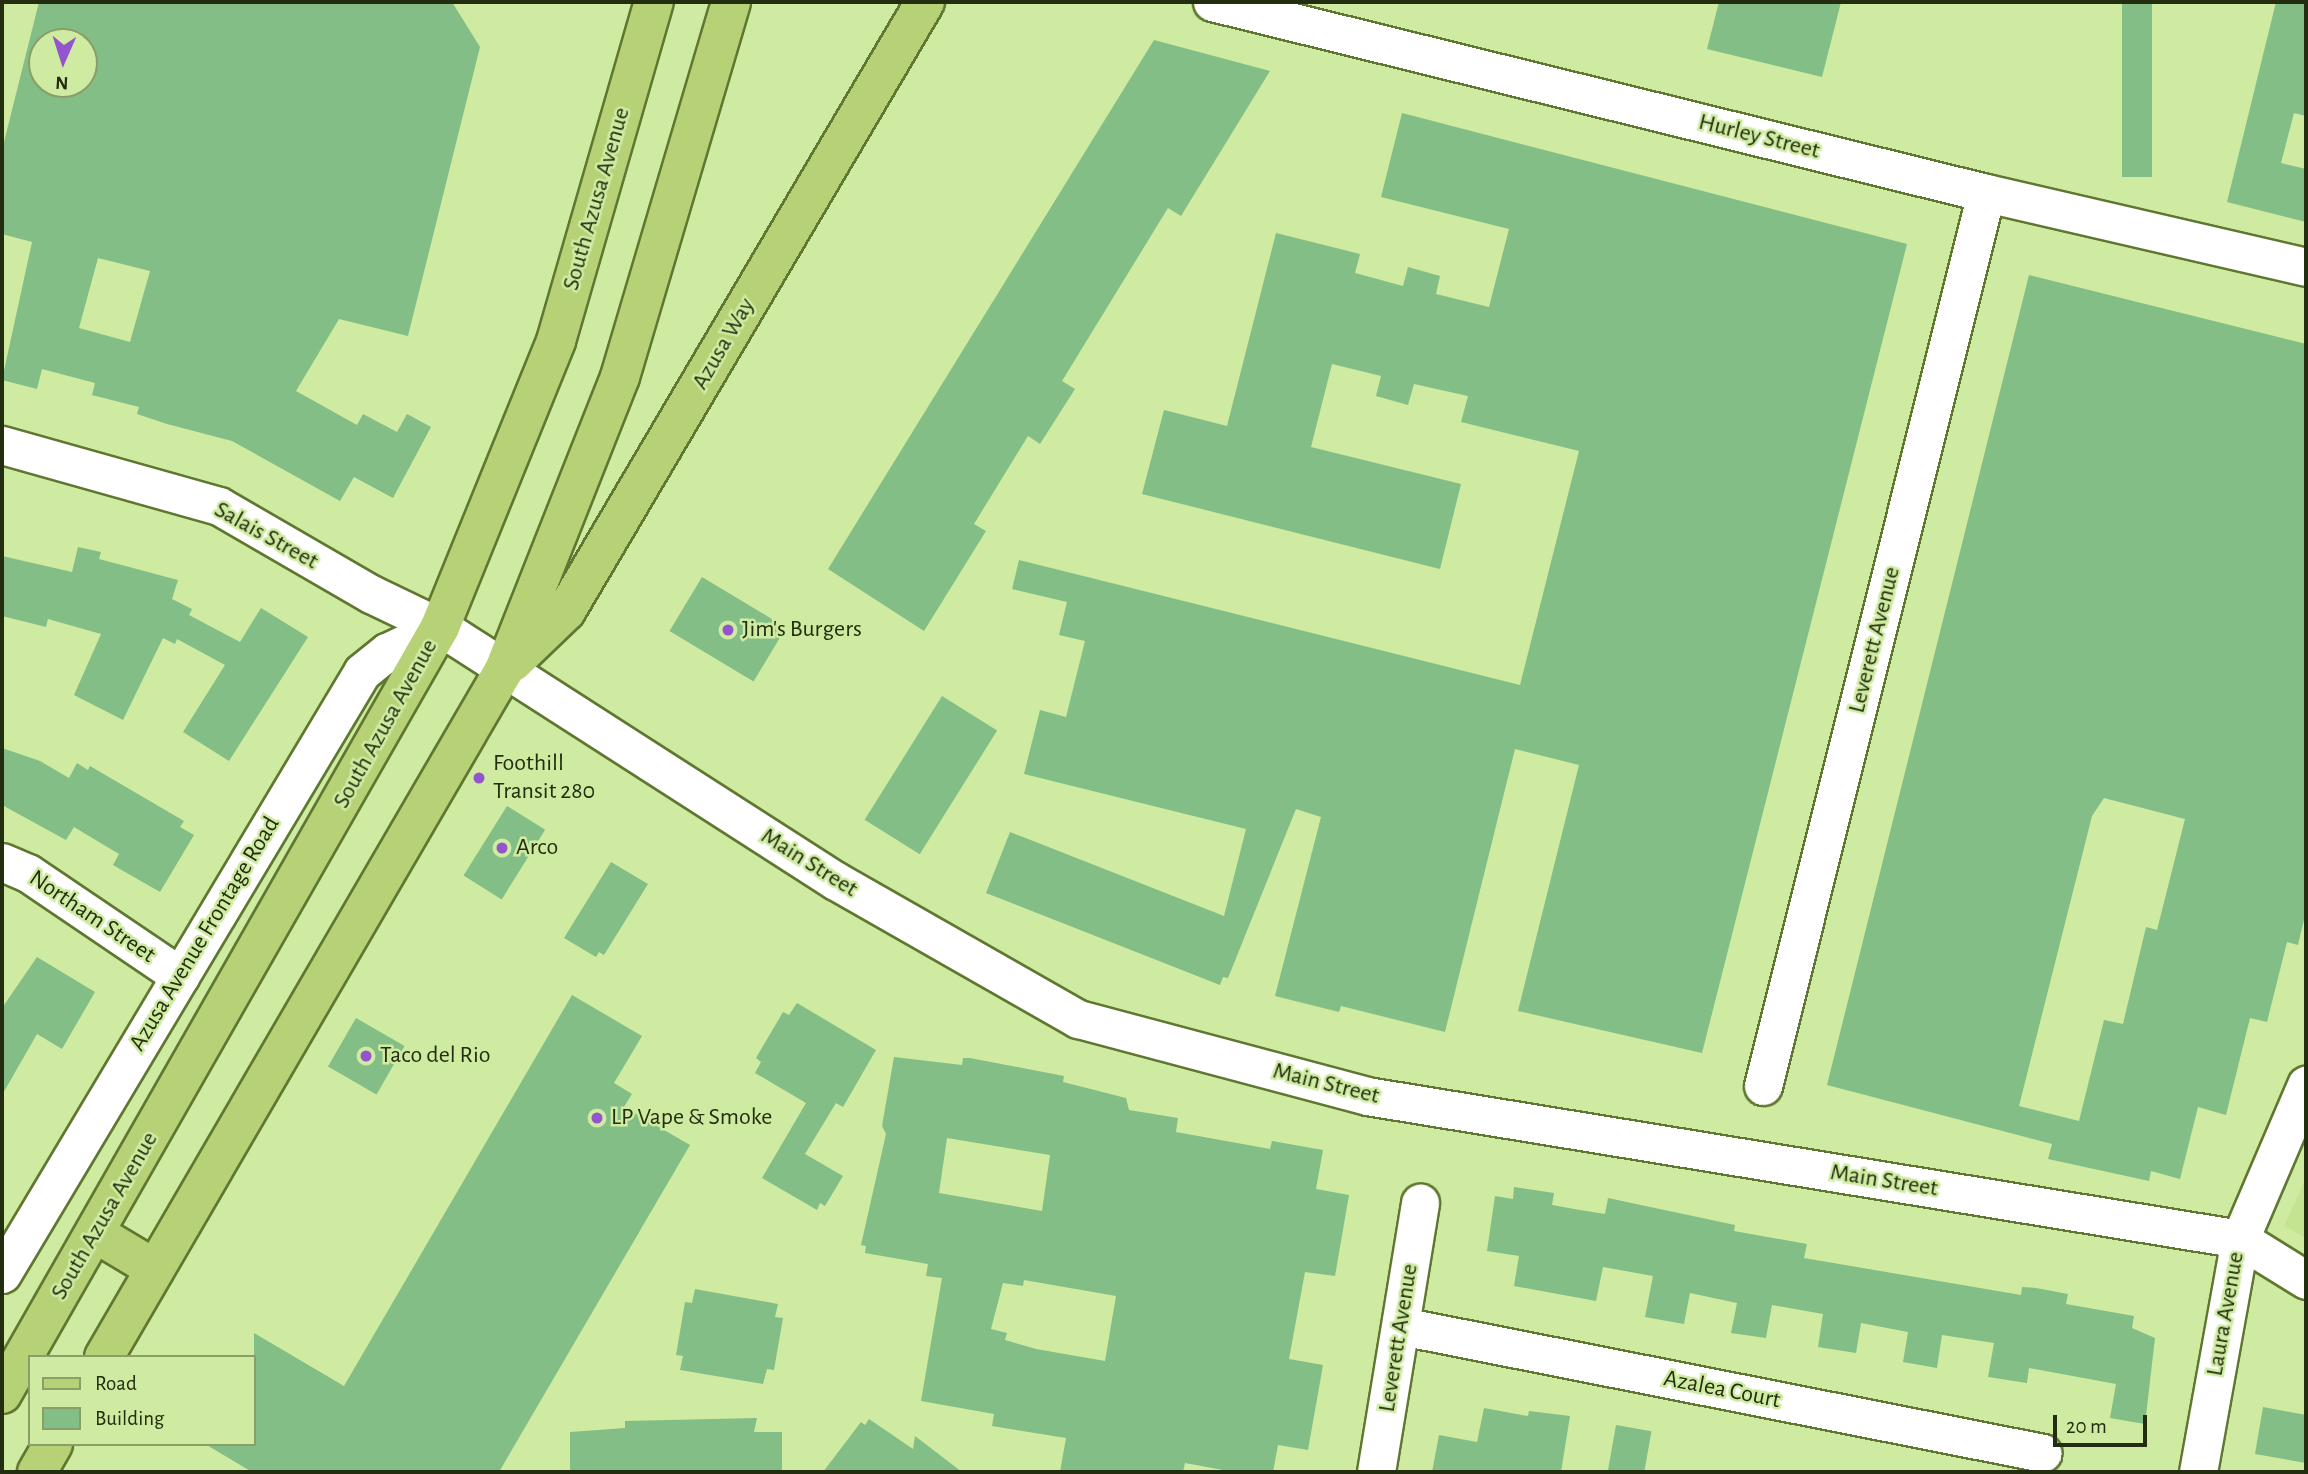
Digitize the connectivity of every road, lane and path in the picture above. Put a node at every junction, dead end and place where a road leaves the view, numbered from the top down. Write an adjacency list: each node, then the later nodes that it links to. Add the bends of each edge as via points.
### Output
1 (654, 2): 8 (main road, South Azusa Avenue, via 556,341)
2 (731, 2): 9 (main road, via 620,377)
3 (925, 2): 9 (main road, Azusa Way, via 566,611)
4 (1212, 2): 5 (street, Hurley Street)
5 (1986, 193): 6 (street, Hurley Street); 13 (street, Leverett Avenue)
6 (2306, 267)
7 (2, 445): 8 (street, Salais Street, via 219,506)
8 (440, 627): 9 (street, Main Street); 11 (street, Azusa Avenue Frontage Road, via 387,652 362,672); 15 (main road, South Azusa Avenue)
9 (504, 670): 16 (street, Main Street, via 836,881 1079,1019 1367,1096); 17 (main road)
10 (2, 862): 11 (street, Northam Street, via 28,873)
11 (180, 976): 18 (street, Azusa Avenue Frontage Road)
12 (2306, 1085): 16 (street, Laura Avenue)
13 (1763, 1086)
14 (1420, 1203): 20 (street, Leverett Avenue)
15 (95, 1233): 17 (main road); 22 (main road, South Azusa Avenue)
16 (2240, 1239): 19 (street, Main Street); 27 (street, Laura Avenue)
17 (155, 1269): 21 (main road)
18 (2, 1274)
19 (2306, 1280)
20 (1401, 1326): 24 (street, Azalea Court); 26 (street, Leverett Avenue)
21 (105, 1355)
22 (2, 1394)
23 (52, 1446): 25 (main road)
24 (2043, 1453)
25 (37, 1472)
26 (1376, 1472)
27 (2198, 1472)

